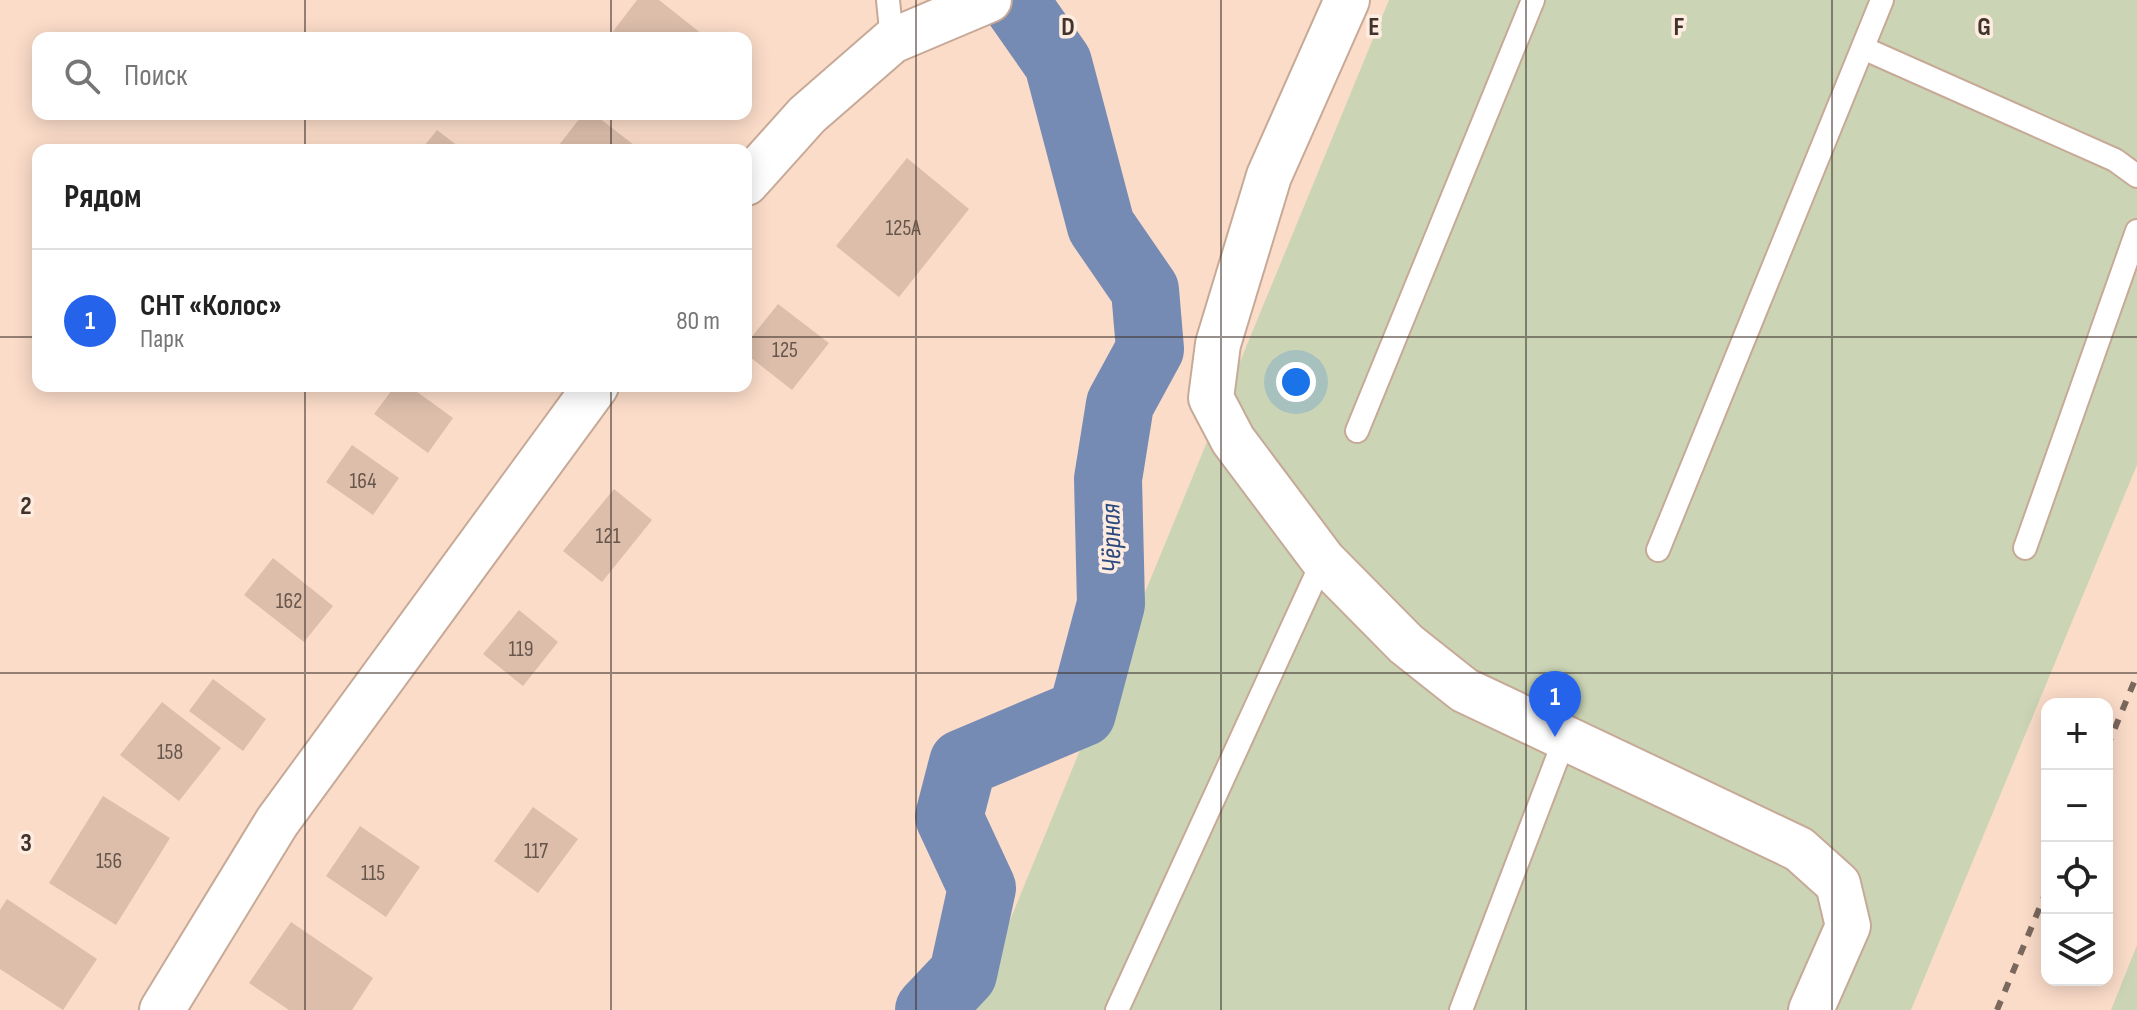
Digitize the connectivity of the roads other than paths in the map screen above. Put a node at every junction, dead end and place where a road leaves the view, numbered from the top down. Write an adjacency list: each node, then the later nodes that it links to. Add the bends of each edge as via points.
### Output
1 (1347, 0): 14 (street, via 1269,176 1218,344 1211,398 1233,440)
2 (1533, 0): 11 (lane)
3 (1882, 0): 6 (lane)
4 (980, 3): 5 (street)
5 (890, 20): 7 (street)
6 (1863, 48): 8 (lane, via 2115,160); 13 (lane)
7 (752, 176)
8 (2137, 176)
9 (2137, 231): 12 (lane)
10 (592, 392): 16 (street, via 277,822)
11 (1357, 431)
12 (2025, 548)
13 (1658, 550)
14 (1323, 560): 15 (street, via 1406,644 1464,690); 17 (lane)
15 (1565, 738): 18 (lane); 19 (street, via 1799,849 1838,884 1848,926)
16 (162, 1010)
17 (1117, 1010)
18 (1461, 1010)
19 (1811, 1010)

